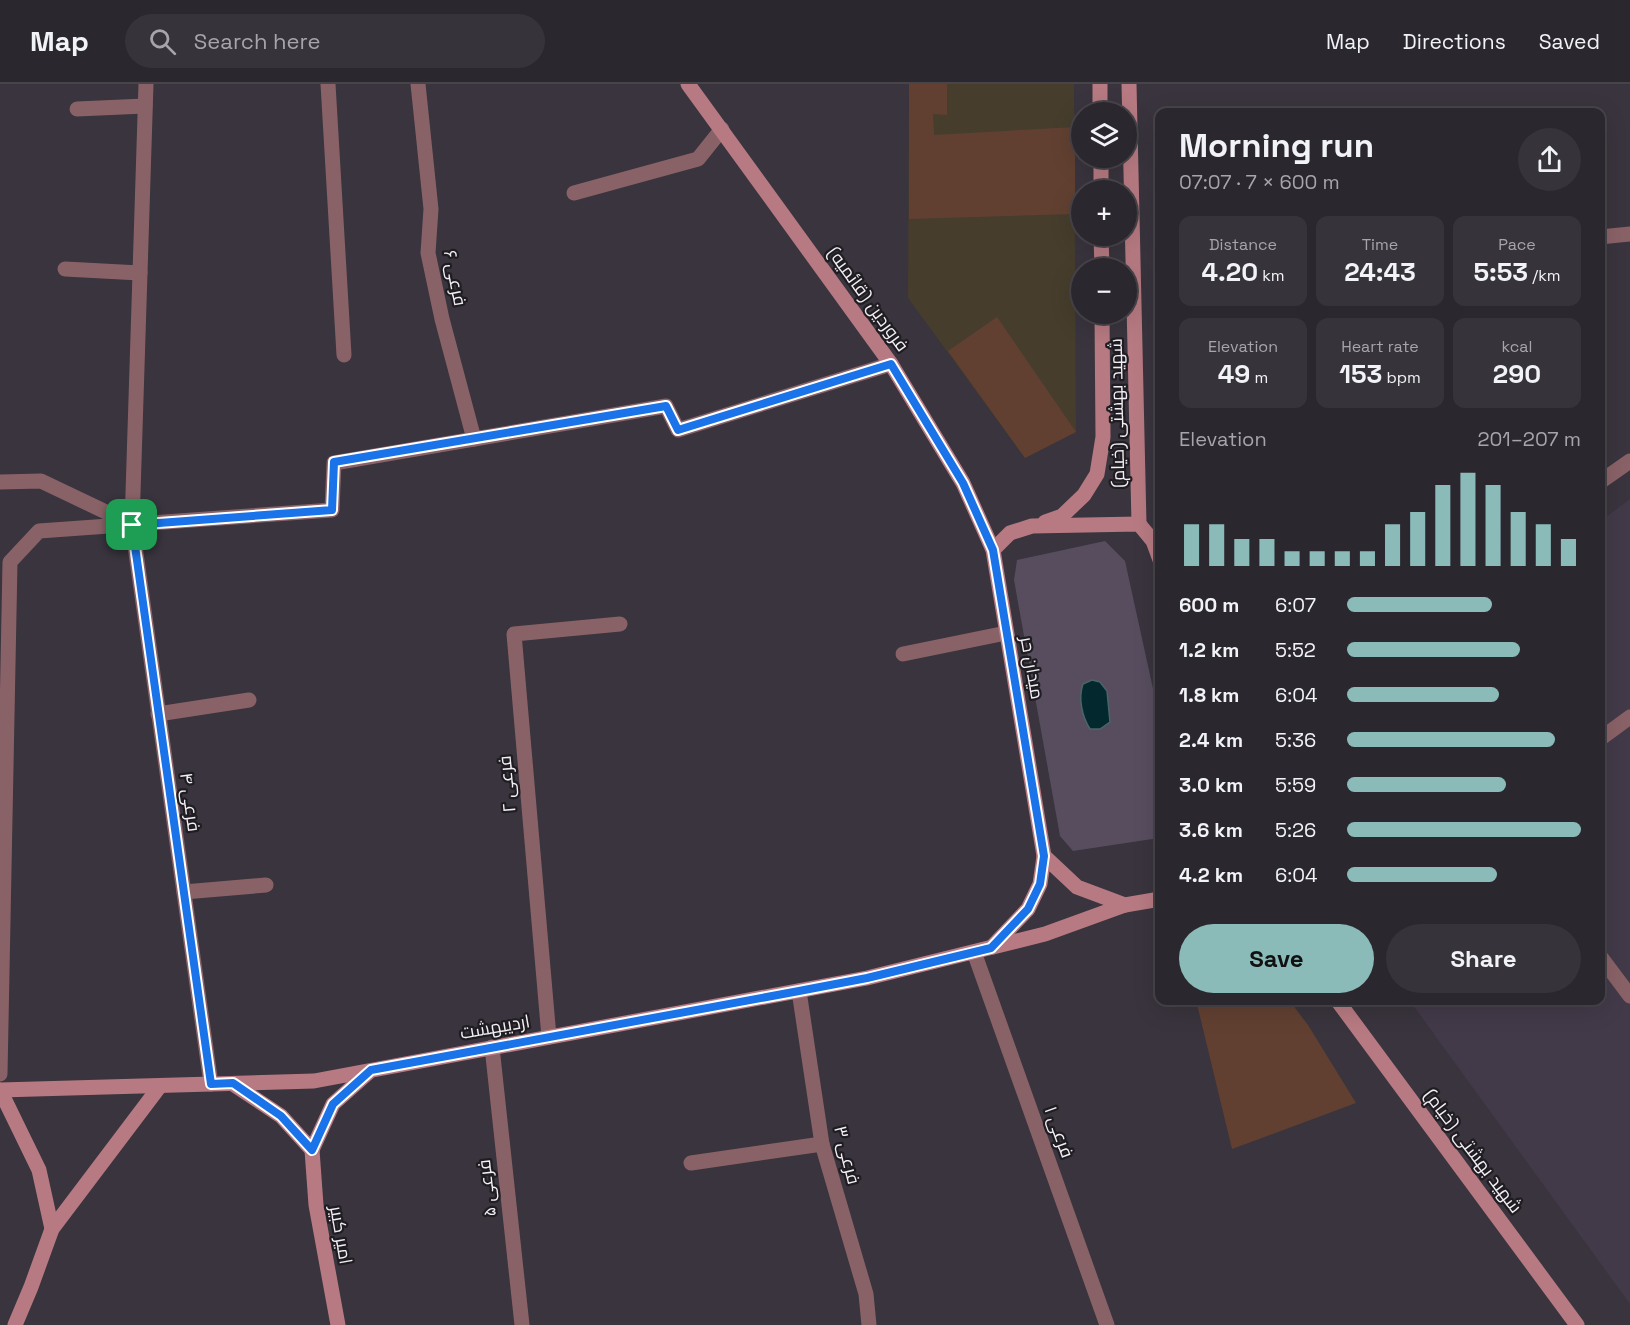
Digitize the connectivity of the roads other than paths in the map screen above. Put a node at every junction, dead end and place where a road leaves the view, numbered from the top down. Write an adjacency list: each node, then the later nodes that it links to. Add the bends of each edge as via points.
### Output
1 (146, 84): 8 (street, فرعی ۴)
2 (328, 84): 17 (street)
3 (418, 84): 19 (street, فرعی ۶, via 431,209 428,253)
4 (688, 84): 10 (main road, فروردین (قائمیه))
5 (1100, 84): 7 (main road)
6 (1129, 84): 23 (main road, شهید بهشتی (خیام))
7 (1100, 102)
8 (145, 106): 9 (street); 15 (street, فرعی ۴)
9 (77, 109)
10 (722, 129): 11 (street, via 698,159); 18 (main road, فروردین (قائمیه))
11 (574, 193)
12 (1630, 234): 13 (street)
13 (1605, 236)
14 (65, 269): 15 (street)
15 (140, 273): 24 (street, فرعی ۴)
16 (1102, 324): 25 (main road, شهید بهشتی (خیام), via 1103,437 1097,474 1084,495 1062,516)
17 (344, 355)
18 (891, 364): 19 (street, via 678,430 666,406); 27 (main road, فروردین (قائمیه), via 963,483)
19 (474, 439): 24 (street, via 334,462 332,510)
20 (1630, 461): 21 (street)
21 (1605, 478)
22 (0, 482): 24 (street, via 41,481)
23 (1139, 524): 25 (main road); 26 (main road)
24 (132, 525): 32 (street, فرعی ۴); 34 (street, via 39,531 10,562)
25 (1032, 526): 27 (main road, via 1010,533)
26 (1155, 546)
27 (993, 550): 29 (main road, میدان حر)
28 (620, 624): 47 (street, فرعی ۲, via 514,634)
29 (1006, 633): 30 (street); 36 (main road, میدان حر)
30 (903, 654)
31 (249, 700): 32 (street)
32 (158, 714): 38 (street, فرعی ۴)
33 (1630, 717): 35 (street)
34 (3, 730): 50 (street)
35 (1605, 735)
36 (1044, 856): 40 (main road, via 1077,888); 41 (main road, میدان حر, via 1040,884 1028,909)
37 (266, 885): 38 (street)
38 (184, 892): 52 (street, فرعی ۴)
39 (1155, 900): 40 (main road)
40 (1125, 905): 41 (main road, اردیبهشت, via 1045,934)
41 (991, 948): 42 (main road, اردیبهشت)
42 (974, 952): 44 (main road, اردیبهشت); 63 (street, فرعی ۱)
43 (1605, 963): 45 (street)
44 (799, 991): 47 (main road, اردیبهشت); 55 (street, فرعی ۳)
45 (1630, 996)
46 (1341, 1005): 64 (main road, شهید بهشتی (خیام))
47 (549, 1037): 48 (main road, اردیبهشت)
48 (492, 1047): 49 (main road, اردیبهشت); 61 (street, فرعی ۵)
49 (371, 1070): 51 (main road, اردیبهشت, via 314,1081); 56 (main road, via 333,1104)
50 (0, 1074)
51 (233, 1083): 52 (main road, اردیبهشت); 56 (main road, via 281,1116)
52 (211, 1084): 53 (main road, اردیبهشت)
53 (160, 1086): 54 (main road, اردیبهشت); 58 (main road)
54 (0, 1090): 58 (main road, via 39,1170)
55 (822, 1144): 57 (street); 62 (street, فرعی ۳, via 866,1294)
56 (312, 1150): 60 (main road, امیر کبیر, via 315,1205)
57 (691, 1163)
58 (52, 1228): 59 (main road)
59 (15, 1325)
60 (338, 1325)
61 (522, 1325)
62 (869, 1325)
63 (1107, 1325)
64 (1578, 1325)

